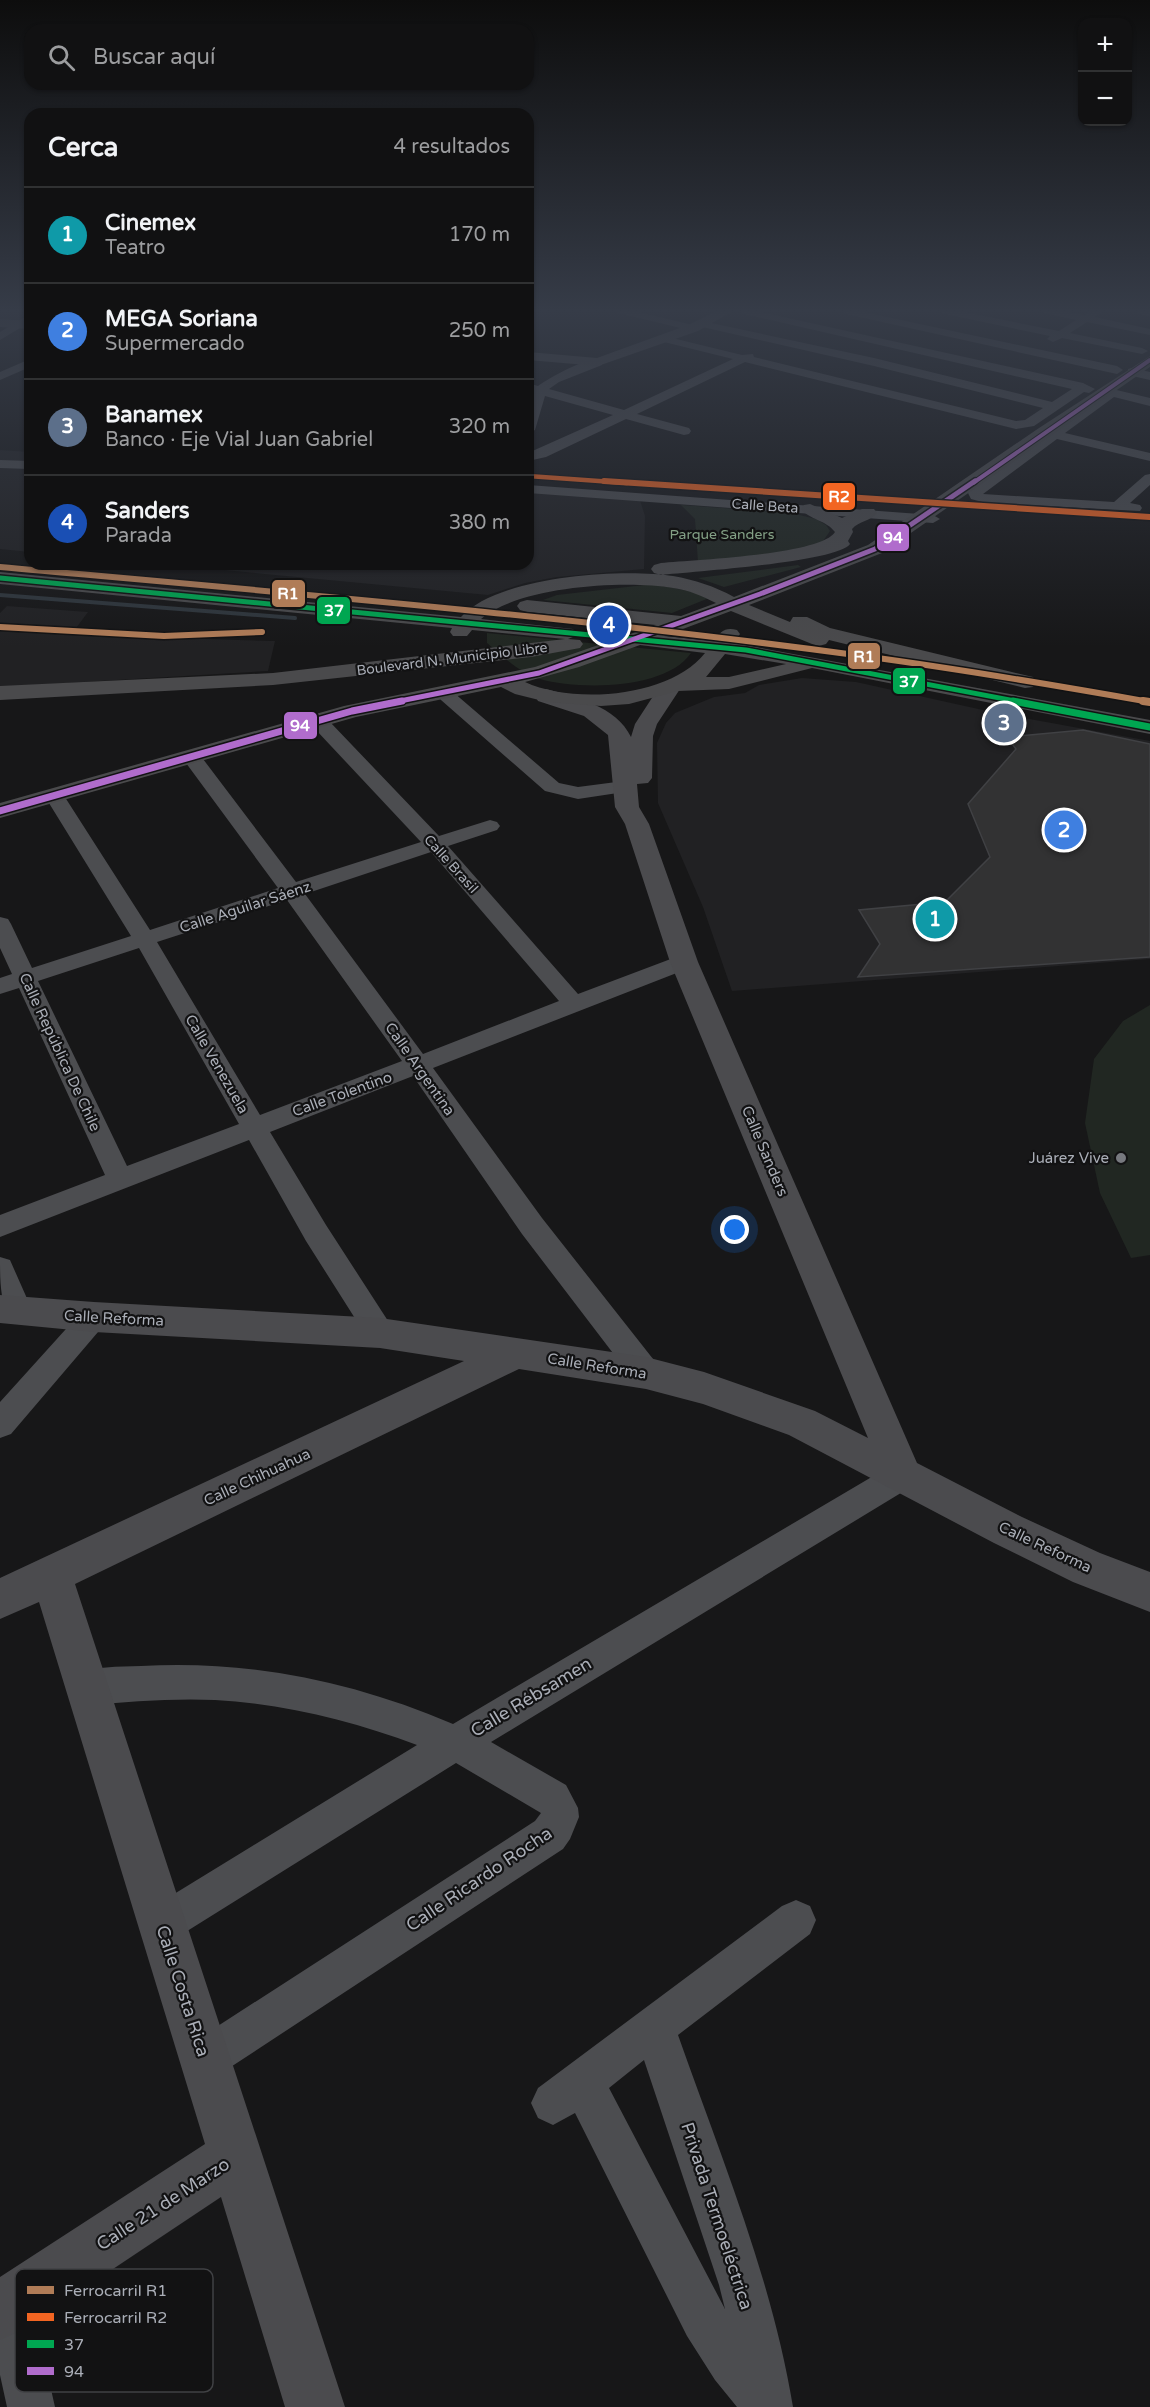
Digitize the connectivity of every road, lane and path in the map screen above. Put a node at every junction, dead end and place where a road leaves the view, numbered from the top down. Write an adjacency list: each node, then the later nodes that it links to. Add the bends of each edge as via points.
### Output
1 (610, 423): 8 (street)
2 (655, 423): 7 (street)
3 (1009, 423): 6 (street)
4 (1043, 423): 6 (street)
5 (1048, 423): 6 (main road, Boulevard N. Municipio Libre)
6 (1040, 429): 9 (street); 14 (street, via 976,496); 19 (main road, Boulevard N. Municipio Libre); 21 (main road, Boulevard N. Municipio Libre, via 930,513)
7 (684, 431)
8 (534, 456)
9 (1150, 457)
10 (0, 464): 11 (street)
11 (24, 465)
12 (1150, 478): 14 (street)
13 (534, 489): 16 (street, Calle Beta)
14 (1117, 507): 15 (street)
15 (1135, 508)
16 (810, 509): 17 (street, Calle Beta); 20 (main road)
17 (868, 513): 18 (street, Calle Beta); 20 (main road, via 851,519)
18 (933, 519): 26 (main road, via 866,561)
19 (893, 525): 24 (main road, via 791,556 644,571); 35 (main road, Boulevard N. Municipio Libre, via 816,564 650,625 596,639 531,651 273,679)
20 (843, 528): 23 (main road, via 844,536 838,542 805,555)
21 (875, 549): 39 (main road, via 800,587 792,596 792,614 823,632 1074,694); 45 (main road, Boulevard N. Municipio Libre, via 708,614 539,673 352,711)
22 (0, 578): 30 (main road, via 343,611 421,631)
23 (623, 579): 24 (main road); 28 (main road, via 692,585 717,595)
24 (533, 590): 27 (main road)
25 (459, 600): 27 (main road)
26 (776, 600): 28 (main road); 29 (main road)
27 (492, 603): 28 (main road); 30 (main road, via 478,611)
28 (742, 620): 29 (main road); 31 (main road); 32 (main road)
29 (788, 627): 31 (main road)
30 (461, 632): 32 (main road); 36 (main road, via 461,648 469,655 505,681); 38 (main road, via 409,670 380,677)
31 (819, 640): 40 (main road, via 1088,705)
32 (720, 648): 33 (main road); 34 (main road, via 708,665)
33 (819, 663): 34 (main road, via 729,682); 42 (main road)
34 (673, 687): 36 (main road, via 606,699); 47 (street, Calle Sanders, via 653,712 642,736 641,807)
35 (0, 693)
36 (535, 693): 37 (main road, via 495,691); 44 (street, Calle Sanders, via 592,711 614,728 619,735)
37 (447, 696): 41 (main road); 44 (street, via 561,792 582,794)
38 (0, 702)
39 (1150, 708)
40 (1150, 716)
41 (323, 726): 43 (main road); 49 (street, Calle Brasil)
42 (1150, 727)
43 (196, 763): 45 (main road, via 102,788); 50 (street, Calle Argentina)
44 (624, 787): 47 (street, Calle Sanders, via 627,807)
45 (62, 793): 46 (main road, Boulevard N. Municipio Libre); 52 (street, Calle Venezuela)
46 (0, 811)
47 (637, 824): 53 (street, Calle Sanders)
48 (490, 826): 49 (street, Calle Aguilar Sáenz)
49 (435, 844): 50 (street, Calle Aguilar Sáenz); 56 (street, Calle Brasil)
50 (291, 891): 52 (street, Calle Aguilar Sáenz); 57 (street, Calle Argentina)
51 (0, 924): 54 (street, Calle República De Chile)
52 (145, 940): 54 (street, Calle Aguilar Sáenz); 58 (street, Calle Venezuela)
53 (684, 962): 56 (street, Calle Tolentino); 68 (street, Calle Sanders)
54 (25, 978): 55 (street, Calle Aguilar Sáenz); 59 (street, Calle República De Chile)
55 (0, 986)
56 (575, 1005): 57 (street, Calle Tolentino)
57 (418, 1066): 58 (street, Calle Tolentino); 66 (street, Calle Argentina, via 532,1226)
58 (255, 1127): 59 (street, Calle Tolentino); 64 (street, Calle Venezuela)
59 (120, 1179): 60 (street, Calle Tolentino)
60 (0, 1226)
61 (0, 1268): 62 (street)
62 (9, 1311): 63 (street, Calle Reforma)
63 (94, 1317): 64 (street, Calle Reforma); 67 (street)
64 (380, 1333): 65 (street, Calle Reforma)
65 (515, 1354): 66 (street, Calle Reforma); 69 (street, Calle Chihuahua)
66 (646, 1373): 68 (street, Calle Reforma, via 704,1388 802,1423)
67 (0, 1424)
68 (903, 1475): 70 (street, Calle Reforma, via 1018,1535); 73 (street, Calle Rébsamen)
69 (51, 1575): 71 (street, Calle Chihuahua); 72 (street, Calle Costa Rica)
70 (1150, 1592)
71 (0, 1599)
72 (86, 1687): 73 (street, Calle Ricardo Rocha, via 180,1682 291,1692 342,1701); 75 (street, Calle Costa Rica)
73 (455, 1743): 75 (street, Calle Rébsamen); 77 (street, Calle Ricardo Rocha, via 553,1798 562,1818 557,1827)
74 (796, 1920): 76 (street, Privada Termoeléctrica)
75 (162, 1924): 77 (street, Calle Costa Rica)
76 (654, 2027): 85 (street, Privada Termoeléctrica, via 742,2285 761,2357); 85 (street, Privada Termoeléctrica, via 567,2092 732,2363)
77 (205, 2059): 78 (street, Calle Costa Rica)
78 (235, 2157): 79 (street, Calle 21 de Marzo); 84 (street, Calle Costa Rica)
79 (64, 2269)
80 (4, 2308): 81 (street)
81 (15, 2348)
82 (27, 2392): 83 (street)
83 (31, 2407)
84 (315, 2407)
85 (768, 2407)

